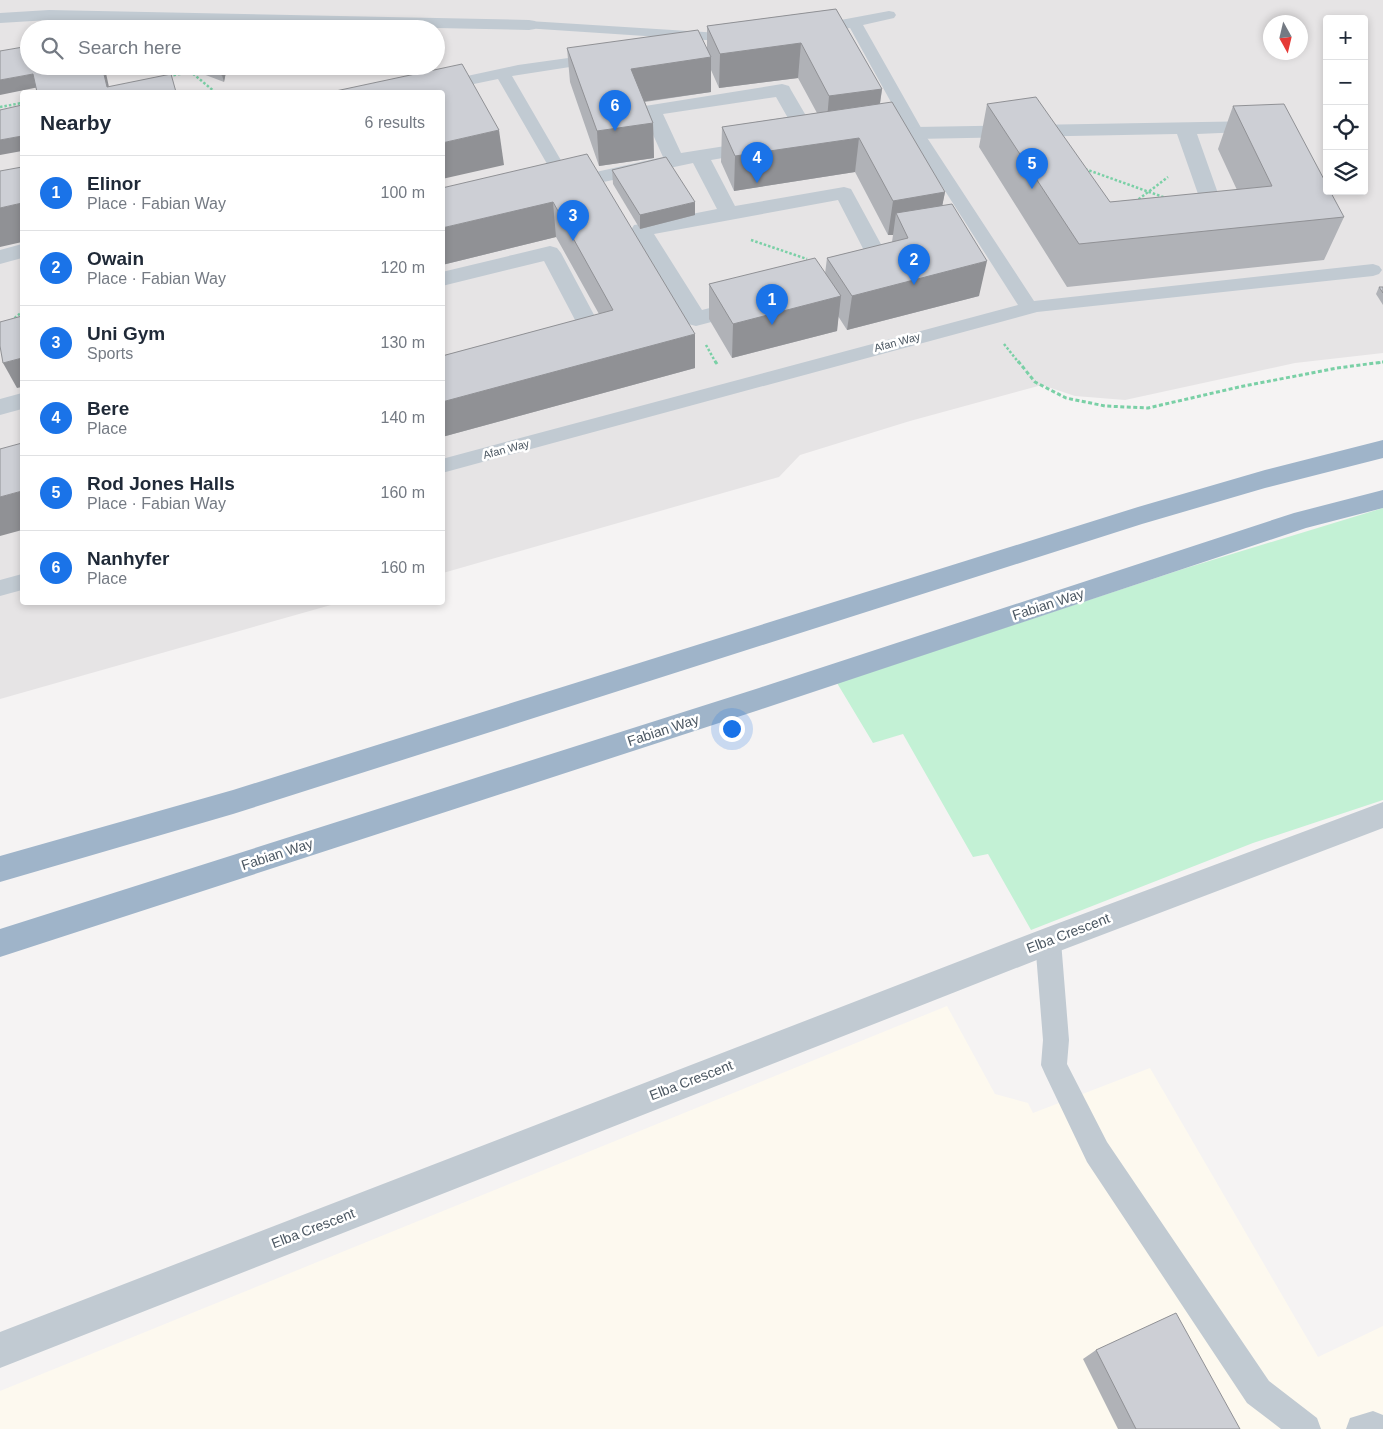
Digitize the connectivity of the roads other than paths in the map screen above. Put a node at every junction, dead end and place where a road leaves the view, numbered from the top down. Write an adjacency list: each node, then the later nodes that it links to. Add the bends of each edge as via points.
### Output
1 (231, 0): 5 (street)
2 (53, 8): 4 (street); 5 (street)
3 (889, 15): 7 (lane)
4 (0, 18)
5 (223, 19): 6 (street)
6 (267, 20)
7 (854, 23): 10 (lane); 18 (lane)
8 (445, 24): 9 (street)
9 (529, 26): 11 (lane, via 747,38)
10 (796, 31)
11 (671, 49)
12 (613, 57): 13 (lane)
13 (503, 74): 14 (lane); 22 (lane)
14 (426, 90)
15 (1260, 126): 16 (street)
16 (1184, 128): 17 (street); 25 (street, via 1216,216)
17 (1042, 130): 18 (street); 21 (street)
18 (916, 133): 30 (lane)
19 (699, 156): 20 (street); 20 (street, via 809,138 782,90 652,110); 24 (street)
20 (674, 160): 22 (street, via 598,182)
21 (1061, 161)
22 (558, 169): 23 (lane, via 556,178 544,185)
23 (525, 189)
24 (729, 213): 24 (street, via 641,230 644,251 696,319 884,270 844,193)
25 (1188, 219)
26 (20, 252): 27 (street)
27 (0, 257)
28 (1373, 270): 30 (lane, Afan Way)
29 (445, 278): 31 (street, via 550,253 597,341)
30 (1029, 308): 35 (lane, Afan Way)
31 (569, 349)
32 (20, 402): 33 (street)
33 (0, 407)
34 (1383, 450): 40 (highway, via 1265,479 1138,516 233,802)
35 (445, 465)
36 (1383, 499): 42 (highway, Fabian Way, via 1303,520)
37 (20, 583): 38 (lane)
38 (0, 588)
39 (1383, 815): 41 (street, Elba Crescent)
40 (0, 869)
41 (1048, 941): 43 (street, Elba Crescent); 44 (lane, via 1056,1040 1054,1065 1097,1152 1258,1392)
42 (0, 943)
43 (0, 1350)
44 (1306, 1429)

